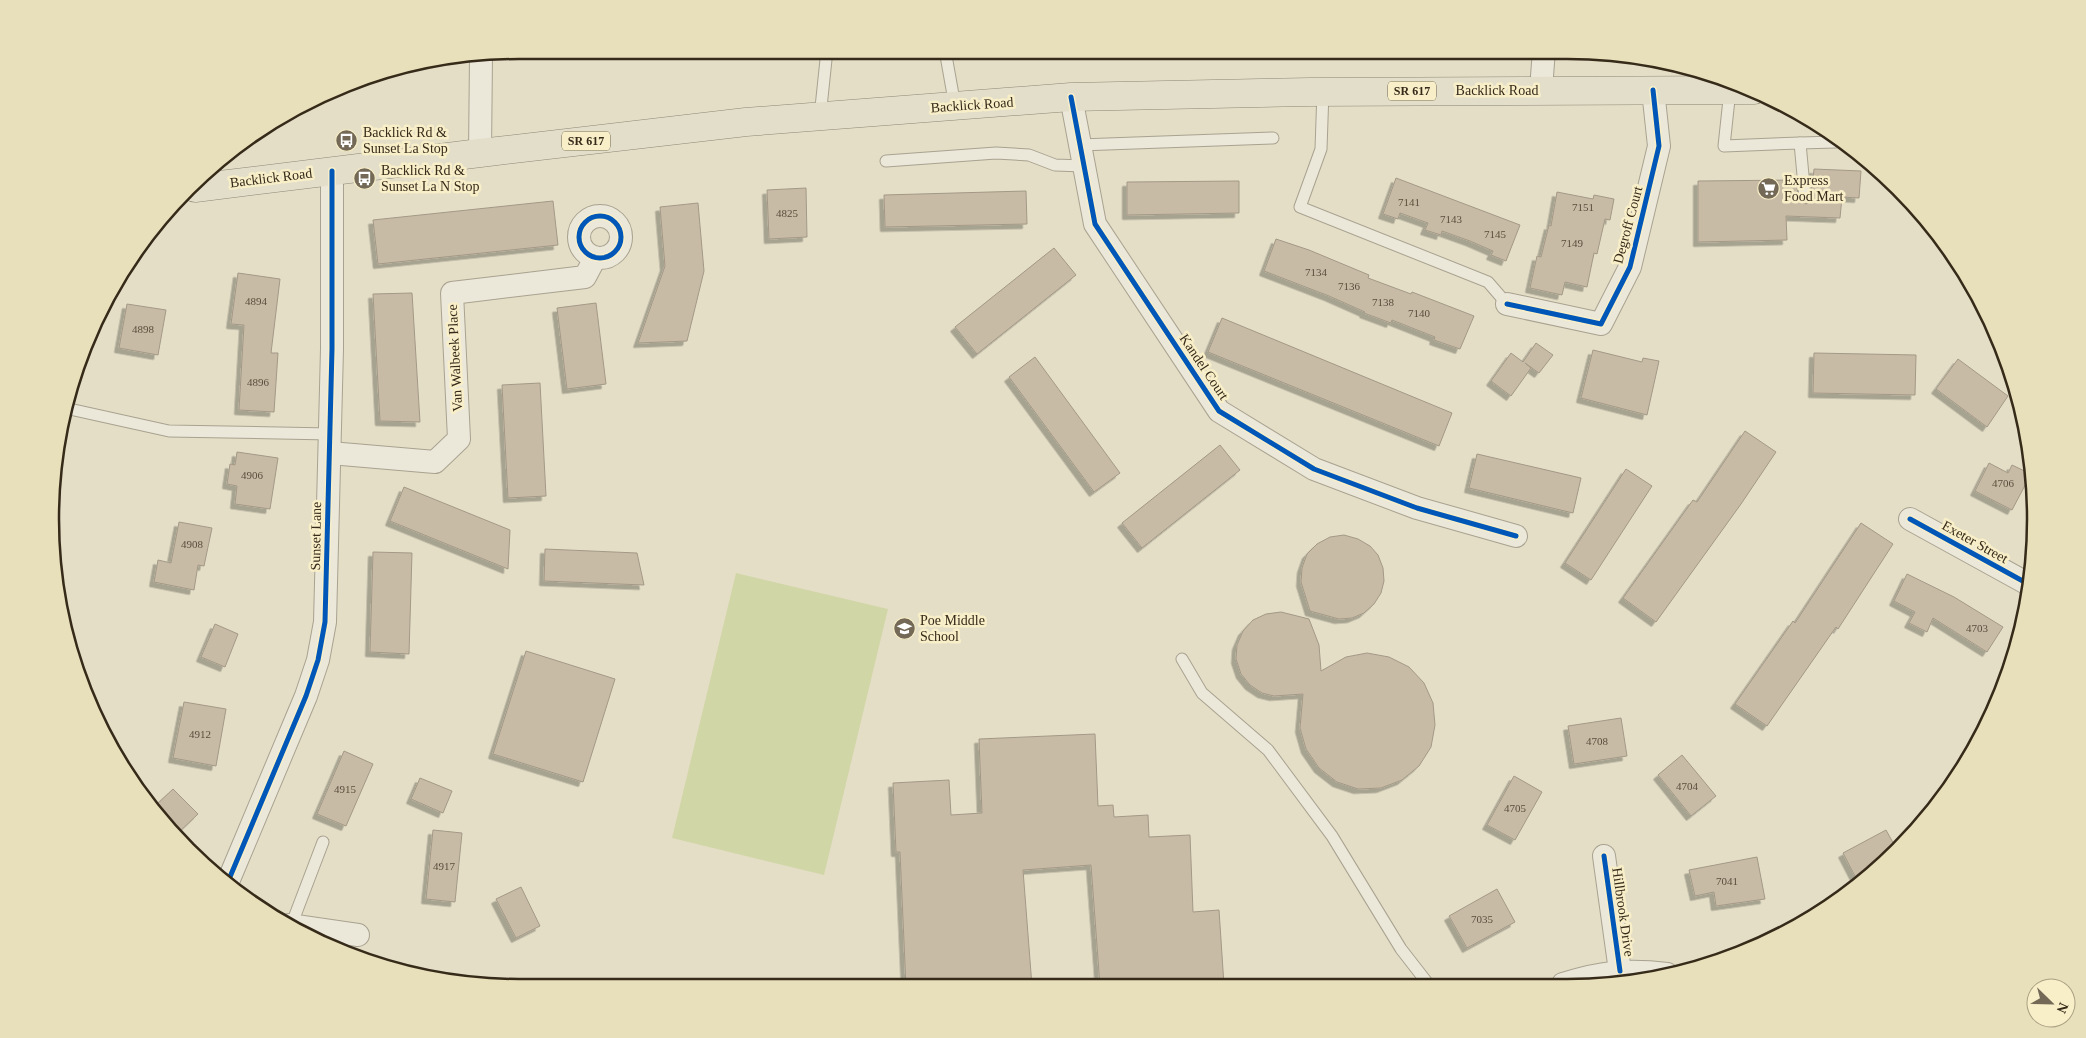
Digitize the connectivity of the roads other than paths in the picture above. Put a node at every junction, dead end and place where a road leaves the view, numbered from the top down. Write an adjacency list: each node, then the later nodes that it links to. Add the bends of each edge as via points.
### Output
1 (826, 59): 12 (lane)
2 (946, 59): 11 (lane)
3 (1543, 59): 5 (street)
4 (480, 61): 16 (street)
5 (1541, 90): 6 (main road, Backlick Road / SR 617); 8 (main road, Backlick Road / SR 617)
6 (1653, 90): 7 (main road, Backlick Road / SR 617); 23 (street, Degroff Court, via 1659,146 1630,267 1601,324)
7 (1733, 90)
8 (1323, 91): 10 (main road, Backlick Road / SR 617); 23 (lane, via 1321,149 1300,207 1488,282)
9 (1741, 93): 15 (lane, via 1724,146)
10 (1071, 97): 11 (main road, Backlick Road / SR 617); 17 (street, Kandel Court)
11 (955, 106): 12 (main road, Backlick Road / SR 617)
12 (820, 117): 16 (main road, Backlick Road / SR 617, via 746,122)
13 (1273, 138): 17 (lane)
14 (1831, 142): 15 (lane)
15 (1800, 143): 21 (lane)
16 (480, 153): 19 (main road, Backlick Road / SR 617)
17 (1082, 155): 18 (lane, via 1055,165 1029,155 996,154); 27 (street, Kandel Court, via 1095,224 1219,411 1314,469 1417,508)
18 (886, 161)
19 (332, 171): 20 (main road, Backlick Road / SR 617); 25 (street, Sunset Lane)
20 (201, 187)
21 (1805, 197)
22 (595, 258): 25 (street, Van Walbeek Place, via 585,278 452,293 459,439 435,462)
23 (1507, 304)
24 (72, 410): 25 (lane, via 169,431)
25 (330, 444): 32 (street, Sunset Lane, via 325,622 318,660)
26 (1910, 519): 28 (street, Exeter Street)
27 (1516, 536)
28 (2023, 580)
29 (1182, 659): 38 (lane, via 1202,693 1268,750 1332,836 1401,950)
30 (323, 842): 33 (lane)
31 (1604, 856): 36 (street, Hillbrook Drive)
32 (231, 877)
33 (292, 920)
34 (308, 928): 35 (street)
35 (358, 935)
36 (1620, 971): 37 (street); 39 (street)
37 (1650, 971)
38 (1424, 979)
39 (1579, 979)

